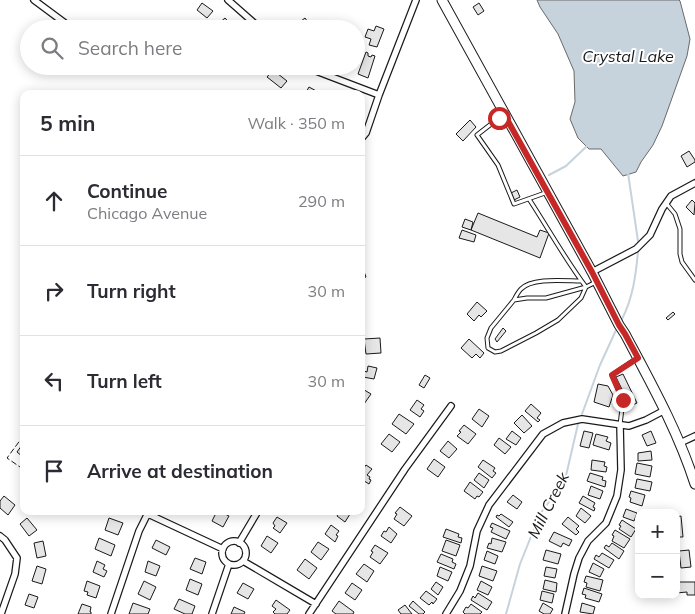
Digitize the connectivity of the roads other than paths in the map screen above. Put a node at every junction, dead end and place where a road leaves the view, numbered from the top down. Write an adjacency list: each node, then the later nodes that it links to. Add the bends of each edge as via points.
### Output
1 (34, 0): 5 (street)
2 (228, 0): 6 (street)
3 (416, 0): 8 (street)
4 (442, 0): 9 (street)
5 (60, 20)
6 (251, 20)
7 (326, 75): 8 (street)
8 (379, 95): 10 (street)
9 (504, 114): 12 (street); 13 (lane, via 478,135 498,165 514,204)
10 (365, 134)
11 (695, 183): 14 (street, via 671,196)
12 (548, 192): 13 (lane); 15 (street)
13 (529, 199): 17 (lane)
14 (666, 203): 15 (street, via 650,235 636,249); 16 (lane, via 675,214 680,229 682,262)
15 (592, 272): 18 (street)
16 (695, 280)
17 (581, 281): 19 (lane); 20 (lane, via 534,282 522,288)
18 (597, 282): 19 (lane); 21 (street)
19 (586, 288): 20 (lane, via 546,298); 20 (lane, via 581,298 558,320 495,352 488,348 487,338 491,328)
20 (514, 300)
21 (638, 358): 23 (street); 24 (lane, via 612,375 623,400)
22 (451, 406): 36 (street, via 405,469)
23 (665, 410): 24 (street, via 629,426); 26 (street)
24 (620, 425): 41 (street, via 582,419 563,423 543,434 489,505 478,531 470,566); 42 (street, via 621,470 617,496 606,523 588,541 579,558)
25 (695, 436): 26 (street)
26 (680, 443): 27 (street)
27 (695, 484)
28 (148, 515): 38 (street)
29 (155, 515): 33 (street)
30 (256, 515): 32 (street)
31 (0, 536): 37 (street, via 17,558)
32 (239, 543): 33 (street, via 228,543); 34 (street, via 246,551)
33 (223, 549): 35 (street, via 222,556)
34 (243, 561): 35 (street, via 237,565); 36 (street)
35 (229, 564): 39 (street)
36 (316, 604): 40 (street)
37 (1, 614)
38 (111, 614)
39 (212, 614)
40 (309, 614)
41 (446, 614)
42 (565, 614)

